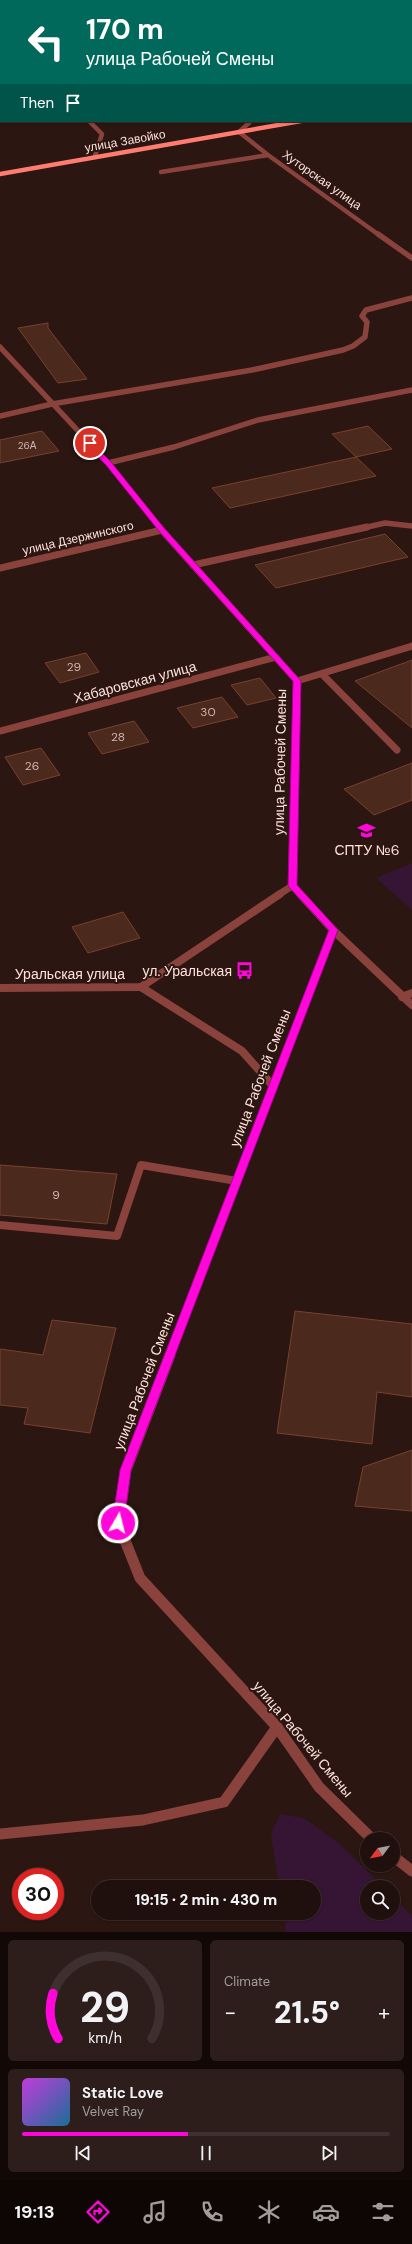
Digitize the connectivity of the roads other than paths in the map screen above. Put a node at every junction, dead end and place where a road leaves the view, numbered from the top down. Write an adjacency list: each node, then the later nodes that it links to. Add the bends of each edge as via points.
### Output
1 (90, 122): 6 (street, via 102,134)
2 (251, 122): 4 (street)
3 (295, 122): 4 (main road, улица Завойко)
4 (239, 132): 5 (street); 6 (main road, улица Завойко)
5 (268, 154): 7 (street, Хуторская улица); 9 (street, Хуторская улица)
6 (95, 156): 8 (main road, улица Завойко)
7 (161, 172)
8 (0, 174)
9 (412, 258)
10 (412, 298): 13 (street, via 366,310 362,316 367,322 365,337 343,350 252,370)
11 (0, 347): 13 (street, улица Рабочей Смены)
12 (412, 390): 15 (street, via 258,420 174,447)
13 (52, 404): 14 (street); 15 (street, улица Рабочей Смены)
14 (0, 416)
15 (108, 463): 17 (street, улица Рабочей Смены)
16 (412, 526): 18 (street, via 385,523)
17 (162, 530): 18 (street, улица Рабочей Смены); 19 (street, улица Дзержинского)
18 (193, 566): 21 (street, улица Рабочей Смены)
19 (0, 568)
20 (412, 646): 22 (street)
21 (276, 657): 23 (street, улица Рабочей Смены); 24 (street, Хабаровская улица)
22 (322, 674): 23 (street); 25 (street)
23 (297, 681): 26 (street, улица Рабочей Смены)
24 (0, 731)
25 (397, 750)
26 (292, 886): 27 (street); 28 (street)
27 (333, 930): 31 (street); 33 (street, улица Рабочей Смены)
28 (140, 987): 29 (street, Уральская улица); 33 (street, via 242,1051)
29 (0, 988)
30 (412, 993): 31 (street)
31 (402, 997): 32 (street)
32 (412, 1005)
33 (273, 1086): 34 (street, улица Рабочей Смены)
34 (236, 1181): 35 (street, via 141,1165 117,1236); 36 (street, улица Рабочей Смены, via 126,1470 118,1523 140,1578)
35 (0, 1225)
36 (277, 1727): 37 (street, улица Рабочей Смены, via 319,1787); 38 (street, via 224,1802 143,1820)
37 (365, 1832)
38 (0, 1834)
39 (400, 1862): 40 (street)
40 (412, 1871)

